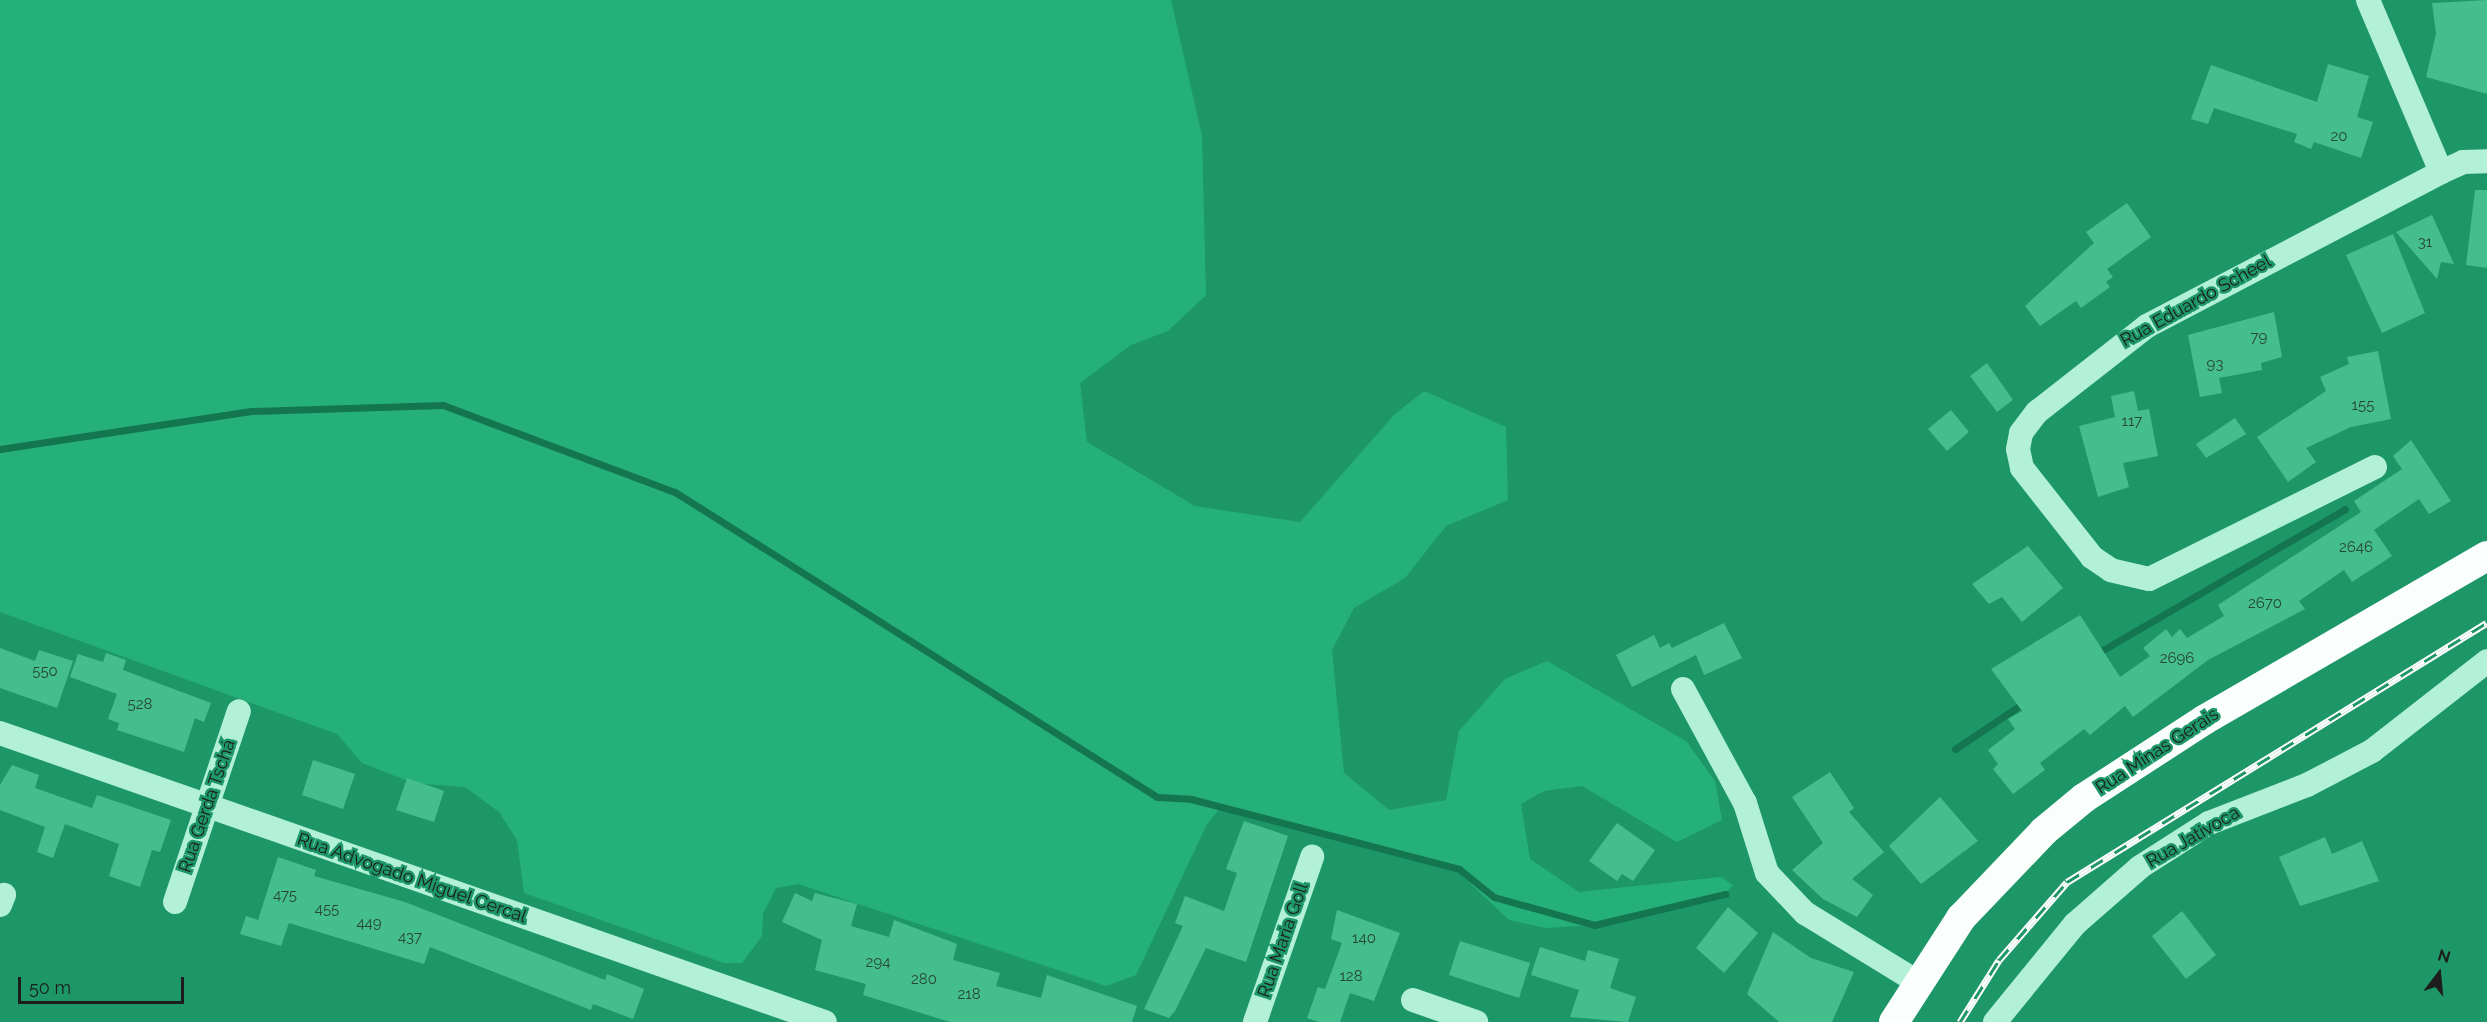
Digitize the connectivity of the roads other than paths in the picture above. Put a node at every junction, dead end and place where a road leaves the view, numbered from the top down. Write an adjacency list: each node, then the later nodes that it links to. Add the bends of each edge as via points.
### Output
1 (2368, 0): 3 (street)
2 (2487, 162): 3 (street, Rua Eduardo Scheel, via 2463,162)
3 (2441, 172): 4 (street, Rua Eduardo Scheel, via 2147,326 2037,412 2021,433 2018,449 2022,468 2092,557 2111,570 2149,579)
4 (2375, 467)
5 (2487, 555): 13 (main road, Rua Minas Gerais, via 2194,726 2084,798 2001,873 1961,918)
6 (2487, 661): 19 (street, Rua Jativoca, via 2372,751 2307,785 2209,823 2140,867 2075,924)
7 (1683, 689): 13 (street, via 1745,803 1767,873 1804,913)
8 (239, 711): 10 (street, Rua Gerda Tschá)
9 (0, 733): 10 (street, Rua Advogado Miguel Cercal)
10 (207, 806): 12 (street, Rua Gerda Tschá); 15 (street, Rua Advogado Miguel Cercal)
11 (1312, 857): 16 (street, Rua Maria Goll)
12 (175, 902)
13 (1916, 981): 18 (main road, Rua Minas Gerais)
14 (1413, 1000): 17 (street)
15 (825, 1022)
16 (1255, 1022)
17 (1476, 1022)
18 (1894, 1022)
19 (1995, 1022)

